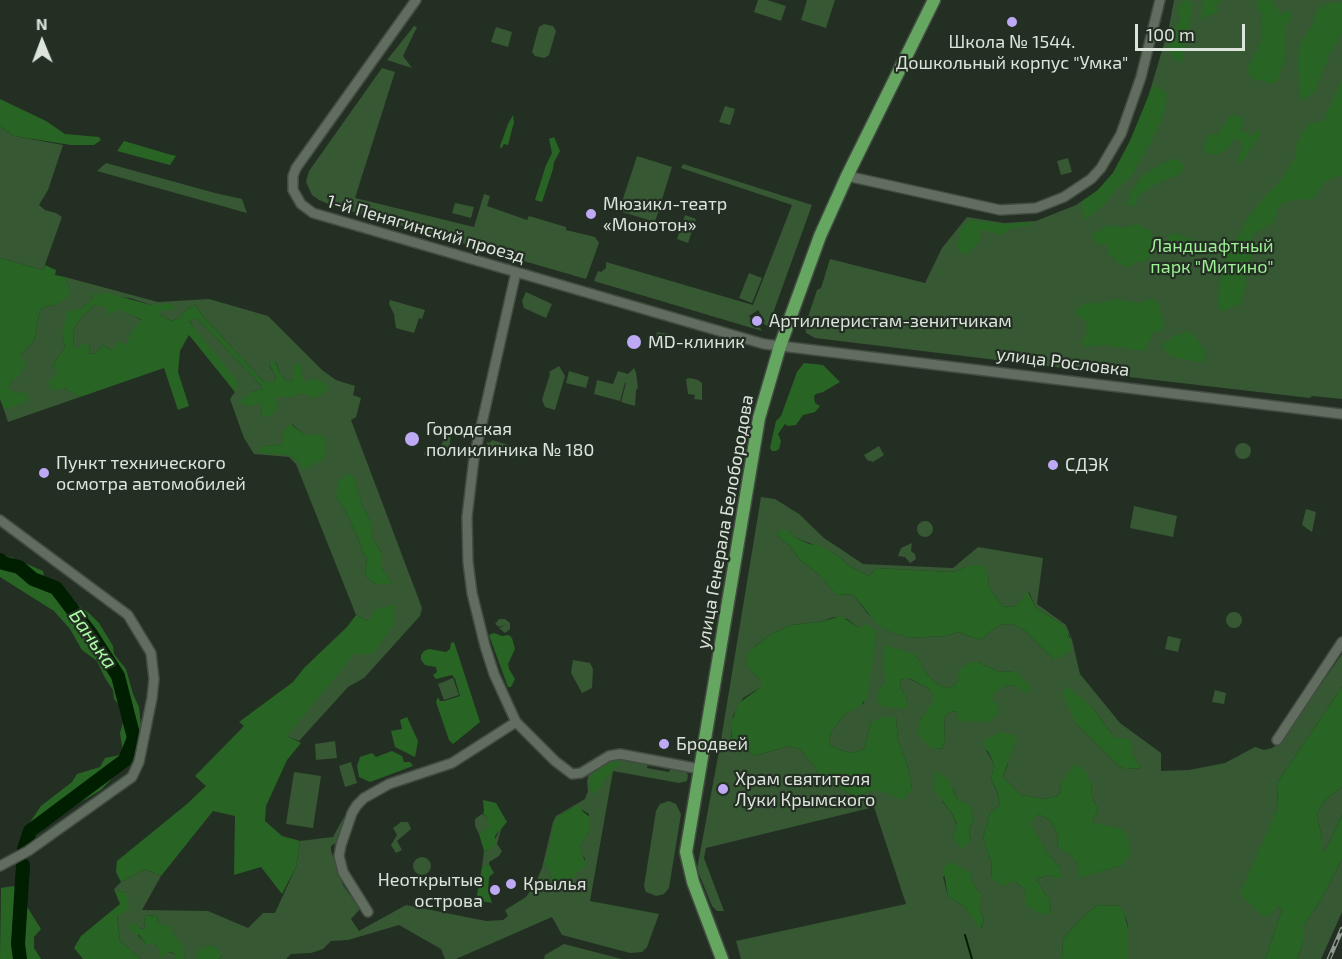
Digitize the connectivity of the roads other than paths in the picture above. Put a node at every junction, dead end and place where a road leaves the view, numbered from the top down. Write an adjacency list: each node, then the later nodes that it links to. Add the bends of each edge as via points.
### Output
1 (416, 0): 5 (street, 1-й Пенягинский проезд, via 300,161 293,176 293,190 307,209 322,217)
2 (934, 0): 4 (main road, улица Генерала Белобородова)
3 (1160, 0): 4 (street, via 1139,83 1121,134 1096,174 1079,189 1035,208 1000,210)
4 (847, 176): 6 (main road, улица Генерала Белобородова, via 820,236)
5 (516, 272): 6 (street, 1-й Пенягинский проезд); 10 (street, via 474,458 467,517 477,618 494,674)
6 (780, 346): 7 (street, улица Рословка); 12 (main road, улица Генерала Белобородова, via 759,418)
7 (1342, 414)
8 (0, 520): 13 (street, via 128,615 151,653 154,679 139,762 132,777 28,851)
9 (1342, 642): 11 (street)
10 (516, 722): 12 (street, via 572,774 620,754); 14 (street, via 452,764 388,784 357,805 339,856 342,872)
11 (1276, 740)
12 (700, 769): 15 (main road, улица Генерала Белобородова, via 686,852)
13 (0, 866)
14 (368, 912)
15 (723, 959)

